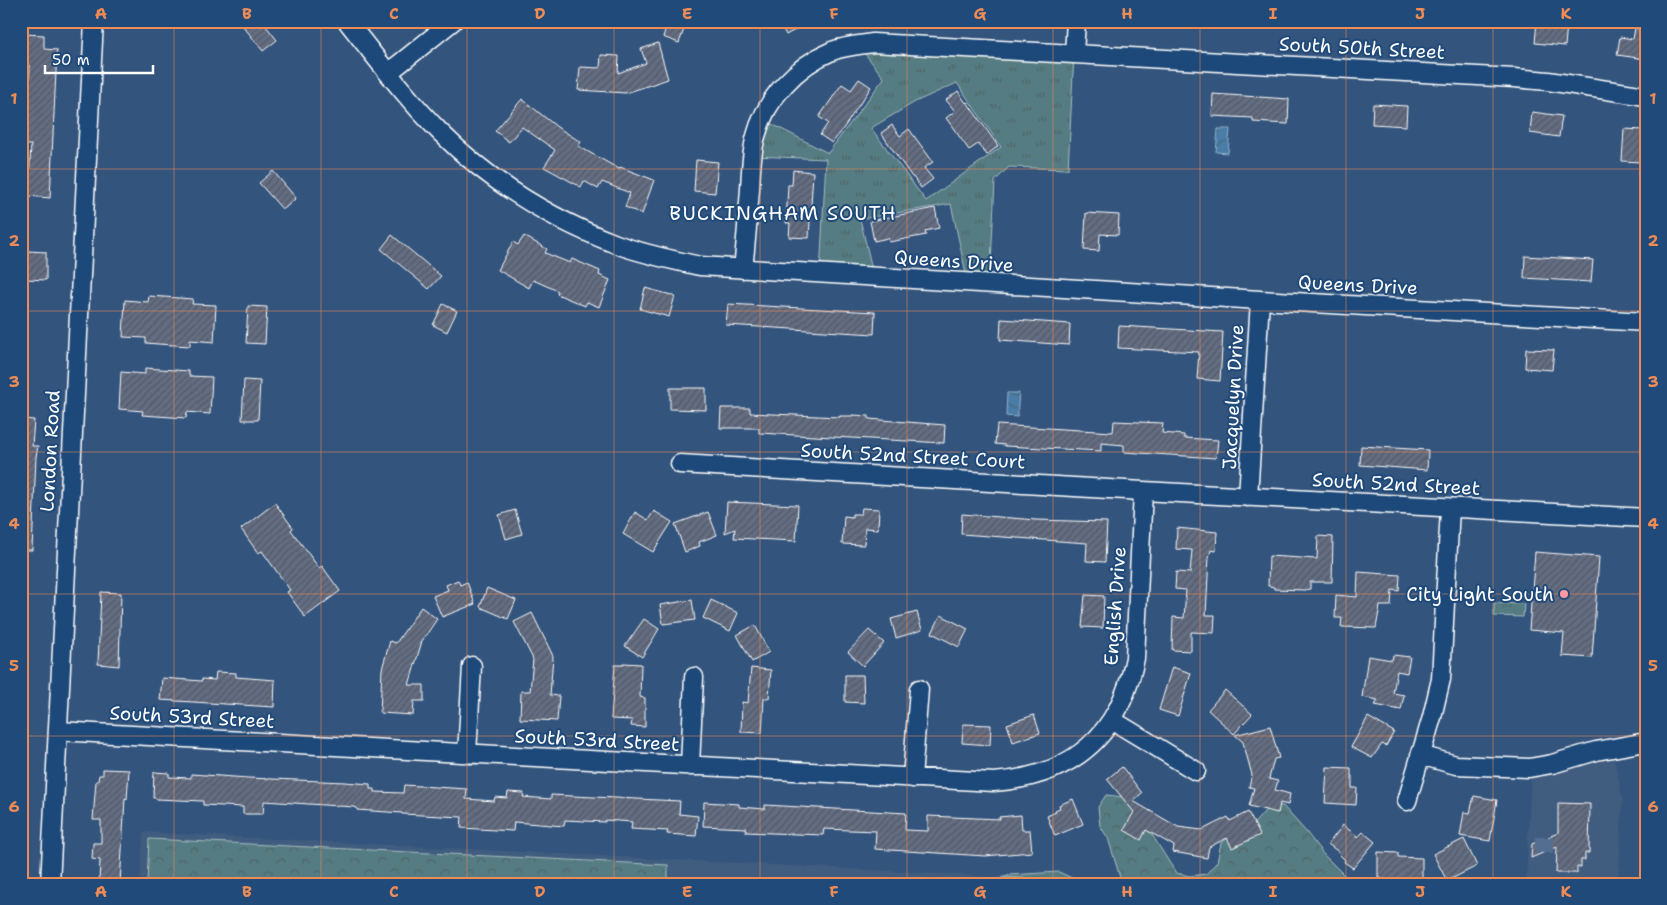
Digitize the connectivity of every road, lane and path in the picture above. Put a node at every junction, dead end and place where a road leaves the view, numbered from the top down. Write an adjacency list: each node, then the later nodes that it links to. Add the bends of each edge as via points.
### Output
1 (94, 21): 20 (street, London Road)
2 (347, 21): 6 (street, Queens Drive)
3 (453, 21): 6 (street)
4 (1076, 21): 5 (street)
5 (1074, 54): 7 (street, South 50th Street, via 1514,78); 8 (street, South 50th Street, via 873,43 850,46 816,59 784,84 759,127 753,156)
6 (388, 73): 8 (street, Queens Drive, via 428,120 470,160 542,209 617,244 658,257 700,266)
7 (1646, 96)
8 (743, 269): 9 (street, Queens Drive)
9 (1260, 300): 10 (street, Queens Drive); 13 (street, Jacquelyn Drive)
10 (1646, 322)
11 (680, 464): 12 (street, South 52nd Street Court)
12 (1144, 491): 13 (street, South 52nd Street); 19 (street, English Drive, via 1135,658 1130,680)
13 (1248, 497): 14 (street, South 52nd Street)
14 (1450, 508): 15 (street, South 52nd Street); 23 (street, via 1442,671 1438,698)
15 (1646, 518)
16 (472, 666): 22 (street)
17 (694, 677): 24 (street)
18 (919, 689): 26 (street)
19 (1112, 720): 25 (street); 26 (street, South 53rd Street, via 1080,754 1040,775 994,782)
20 (58, 731): 22 (street, South 53rd Street); 28 (street, London Road)
21 (1646, 742): 23 (street, via 1529,768 1456,765)
22 (467, 754): 24 (street, South 53rd Street)
23 (1420, 755): 27 (street)
24 (690, 766): 26 (street, South 53rd Street)
25 (1196, 771)
26 (912, 778)
27 (1407, 801)
28 (50, 884)

